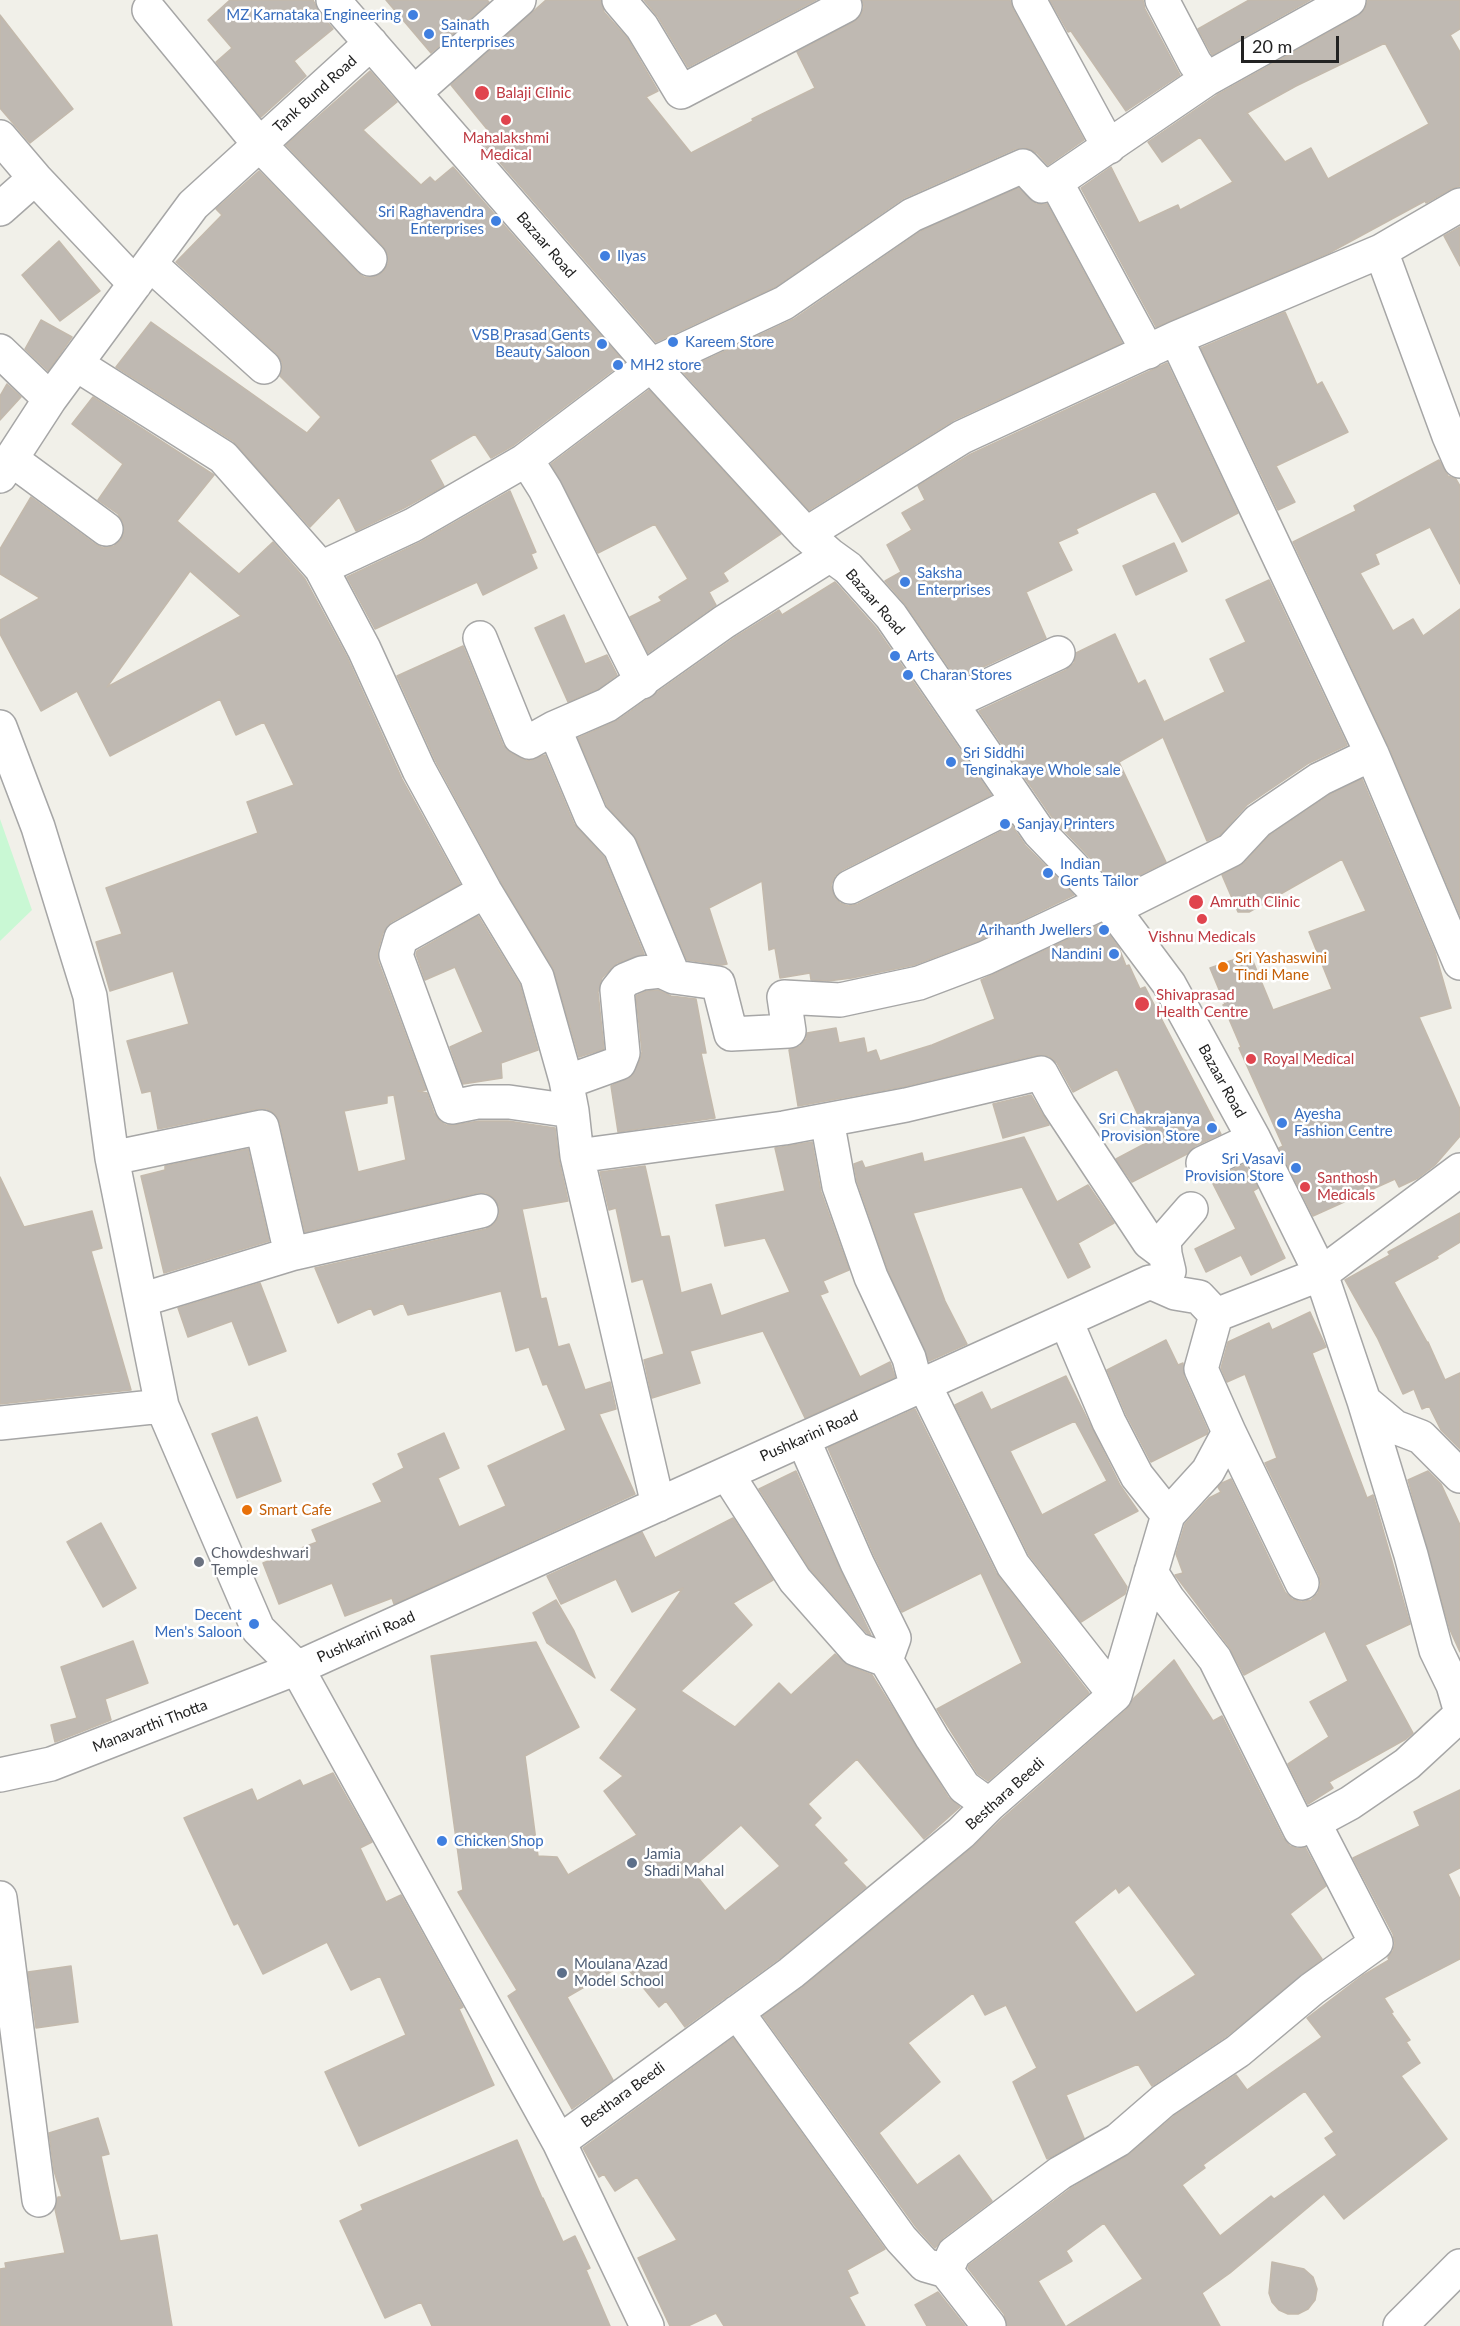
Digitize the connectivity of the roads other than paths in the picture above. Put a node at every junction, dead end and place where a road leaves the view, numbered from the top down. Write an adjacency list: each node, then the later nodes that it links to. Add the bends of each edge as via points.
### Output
1 (333, 0): 9 (street, Bazaar Road)
2 (519, 0): 11 (street)
3 (619, 0): 7 (street, via 642,27 681,92)
4 (1029, 0): 14 (street)
5 (1162, 0): 10 (street)
6 (1349, 0): 10 (street)
7 (849, 2)
8 (149, 10): 13 (street)
9 (371, 44): 11 (street, Bazaar Road); 13 (street, Tank Bund Road)
10 (1207, 80): 14 (street)
11 (414, 93): 25 (street, Bazaar Road)
12 (0, 137): 15 (street)
13 (260, 145): 20 (street); 21 (street, Tank Bund Road, via 194,205)
14 (1109, 147): 16 (street)
15 (35, 178): 18 (street); 21 (street)
16 (1056, 182): 22 (street); 25 (street, via 1042,186 1023,166 912,215 784,303)
17 (1460, 205): 19 (street)
18 (0, 209)
19 (1381, 251): 22 (street); 29 (street)
20 (370, 259)
21 (142, 274): 24 (street, Tank Bund Road); 26 (street)
22 (1162, 345): 32 (street, via 962,437); 41 (street)
23 (0, 351): 27 (street)
24 (76, 364): 27 (street, Tank Bund Road); 34 (street, via 223,457)
25 (651, 365): 28 (street); 32 (street, Bazaar Road)
26 (264, 367)
27 (50, 399): 30 (street, Tank Bund Road)
28 (524, 461): 34 (street, via 413,525); 37 (street, via 545,489)
29 (1460, 461)
30 (6, 467): 31 (street)
31 (106, 529)
32 (806, 534): 33 (street, Bazaar Road)
33 (830, 555): 37 (street, via 724,622); 38 (street, Bazaar Road, via 848,568 891,616)
34 (321, 568): 44 (street, via 419,770)
35 (480, 638): 40 (street, via 520,737 529,742)
36 (1058, 653): 38 (street)
37 (642, 682): 40 (street, via 607,705)
38 (951, 703): 42 (street, Bazaar Road)
39 (0, 727): 52 (street, via 38,827 90,996)
40 (554, 728): 47 (street, via 591,816 620,847)
41 (1372, 754): 45 (street, via 1320,779 1258,820 1232,850); 46 (street)
42 (1018, 802): 43 (street); 45 (street, Bazaar Road, via 1039,832)
43 (850, 886)
44 (485, 891): 48 (street, via 537,977); 48 (street, via 400,938 396,955 452,1107)
45 (1108, 906): 47 (street, via 919,982 840,1000 783,997 789,1031 732,1034 718,983); 50 (street, Bazaar Road, via 1169,984)
46 (1460, 963)
47 (674, 977): 48 (street, via 661,971 642,973 626,980 617,990 623,1053 619,1063 572,1080)
48 (569, 1095): 51 (street)
49 (827, 1120): 51 (street); 58 (street, via 1041,1073 1149,1242); 64 (street, via 839,1186 871,1277)
50 (1254, 1138): 53 (street); 59 (street, Bazaar Road)
51 (577, 1156): 72 (street)
52 (112, 1158): 57 (street, via 261,1127); 61 (street)
53 (1203, 1163)
54 (1460, 1170): 59 (street)
55 (1191, 1209): 58 (street, via 1164,1240)
56 (481, 1211): 57 (street)
57 (291, 1254): 61 (street)
58 (1165, 1254): 60 (street)
59 (1322, 1274): 62 (street); 65 (street, Bazaar Road)
60 (1174, 1293): 62 (street, Pushkarini Road, via 1198,1298); 63 (street, Pushkarini Road, via 1150,1282)
61 (141, 1300): 66 (street)
62 (1216, 1314): 68 (street, via 1201,1369)
63 (1066, 1321): 64 (street, Pushkarini Road); 73 (street, via 1137,1476)
64 (921, 1386): 69 (street, Pushkarini Road); 78 (street, via 1013,1565)
65 (1364, 1401): 71 (street, via 1395,1427 1421,1437); 79 (street, Bazaar Road, via 1436,1650)
66 (162, 1406): 67 (street); 77 (street, via 258,1629)
67 (0, 1423)
68 (1229, 1432): 73 (street, via 1208,1471); 75 (street)
69 (803, 1439): 70 (street, Pushkarini Road); 76 (street, via 894,1638)
70 (727, 1474): 72 (street, Pushkarini Road); 76 (street, via 795,1580 856,1649)
71 (1460, 1476)
72 (658, 1505): 77 (street, Pushkarini Road)
73 (1168, 1515): 74 (street)
74 (1151, 1572): 78 (street); 83 (street, via 1215,1659 1300,1830)
75 (1302, 1582)
76 (886, 1660): 82 (street, via 964,1787)
77 (297, 1668): 81 (street, Manavarthi Thotta, via 51,1764); 86 (street)
78 (1115, 1695): 82 (street, Besthara Beedi)
79 (1460, 1709)
80 (1460, 1714): 83 (street, via 1407,1764)
81 (0, 1775)
82 (989, 1805): 85 (street, Besthara Beedi, via 961,1833 791,1973)
83 (1314, 1823): 89 (street, via 1376,1942 1238,2051 1163,2101 1118,2139 1060,2173 954,2253)
84 (0, 1898): 87 (street)
85 (737, 2012): 86 (street, Besthara Beedi); 89 (street, via 901,2239 925,2265)
86 (559, 2142): 90 (street)
87 (39, 2200)
88 (1460, 2266): 92 (street)
89 (946, 2271): 91 (street)
90 (647, 2326)
91 (989, 2326)
92 (1400, 2326)

